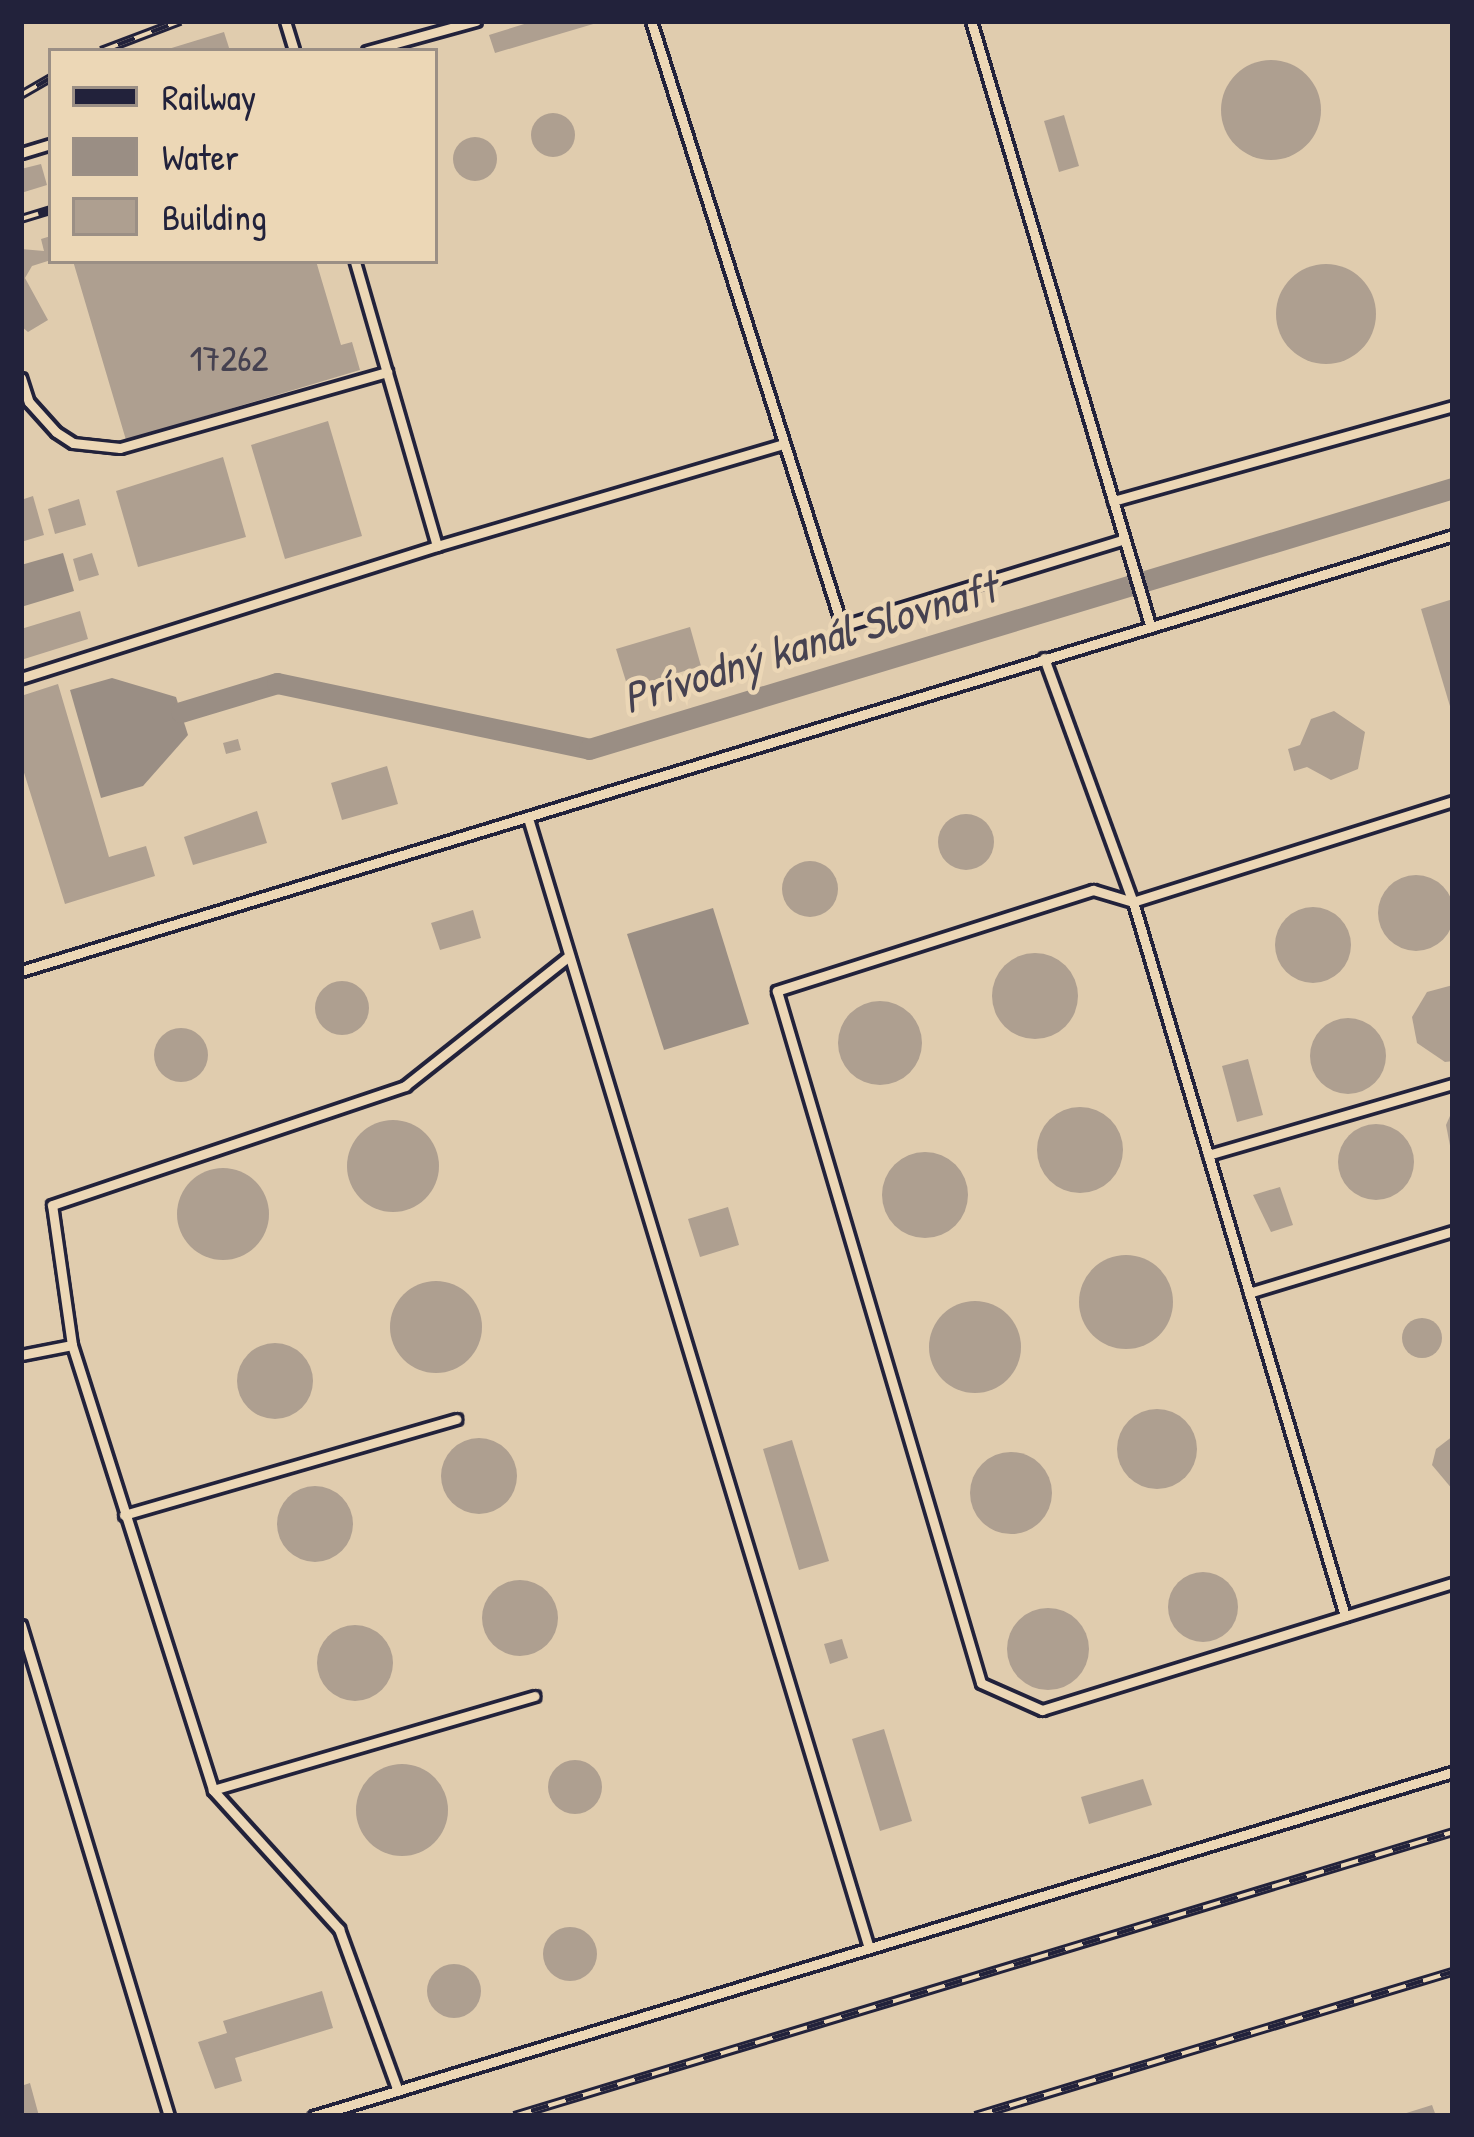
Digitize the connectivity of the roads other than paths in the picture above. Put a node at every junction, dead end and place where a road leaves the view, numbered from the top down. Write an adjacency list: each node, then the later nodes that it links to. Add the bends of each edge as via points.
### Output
1 (476, 21): 4 (lane)
2 (651, 21): 9 (lane)
3 (971, 21): 10 (lane)
4 (379, 48)
5 (356, 264): 6 (lane)
6 (387, 372): 7 (lane, via 120,448 73,443 56,432 28,402); 13 (lane)
7 (21, 378)
8 (1453, 406): 10 (lane)
9 (784, 444): 12 (lane, via 842,626); 13 (lane)
10 (1113, 501): 12 (lane)
11 (1453, 535): 14 (lane)
12 (1124, 539): 14 (lane)
13 (436, 546): 16 (lane)
14 (1150, 626): 15 (lane)
15 (1044, 658): 18 (lane); 19 (lane)
16 (21, 678)
17 (1453, 801): 19 (lane)
18 (528, 818): 20 (lane); 21 (lane)
19 (1133, 902): 23 (lane); 31 (lane, via 1093,890 777,991 980,1683 1042,1709)
20 (569, 956): 26 (lane, via 405,1086 52,1205); 36 (lane)
21 (21, 971)
22 (1453, 1084): 23 (lane)
23 (1208, 1155): 25 (lane)
24 (1453, 1232): 25 (lane)
25 (1249, 1293): 31 (lane)
26 (72, 1345): 27 (lane); 29 (lane)
27 (21, 1355)
28 (456, 1420): 29 (lane)
29 (124, 1515): 35 (lane)
30 (1453, 1583): 31 (lane)
31 (1345, 1616)
32 (21, 1625): 38 (lane)
33 (536, 1696): 35 (lane)
34 (1453, 1772): 36 (lane)
35 (213, 1790): 37 (lane, via 339,1929)
36 (869, 1948): 37 (lane)
37 (398, 2091): 39 (lane)
38 (168, 2115)
39 (314, 2116)

